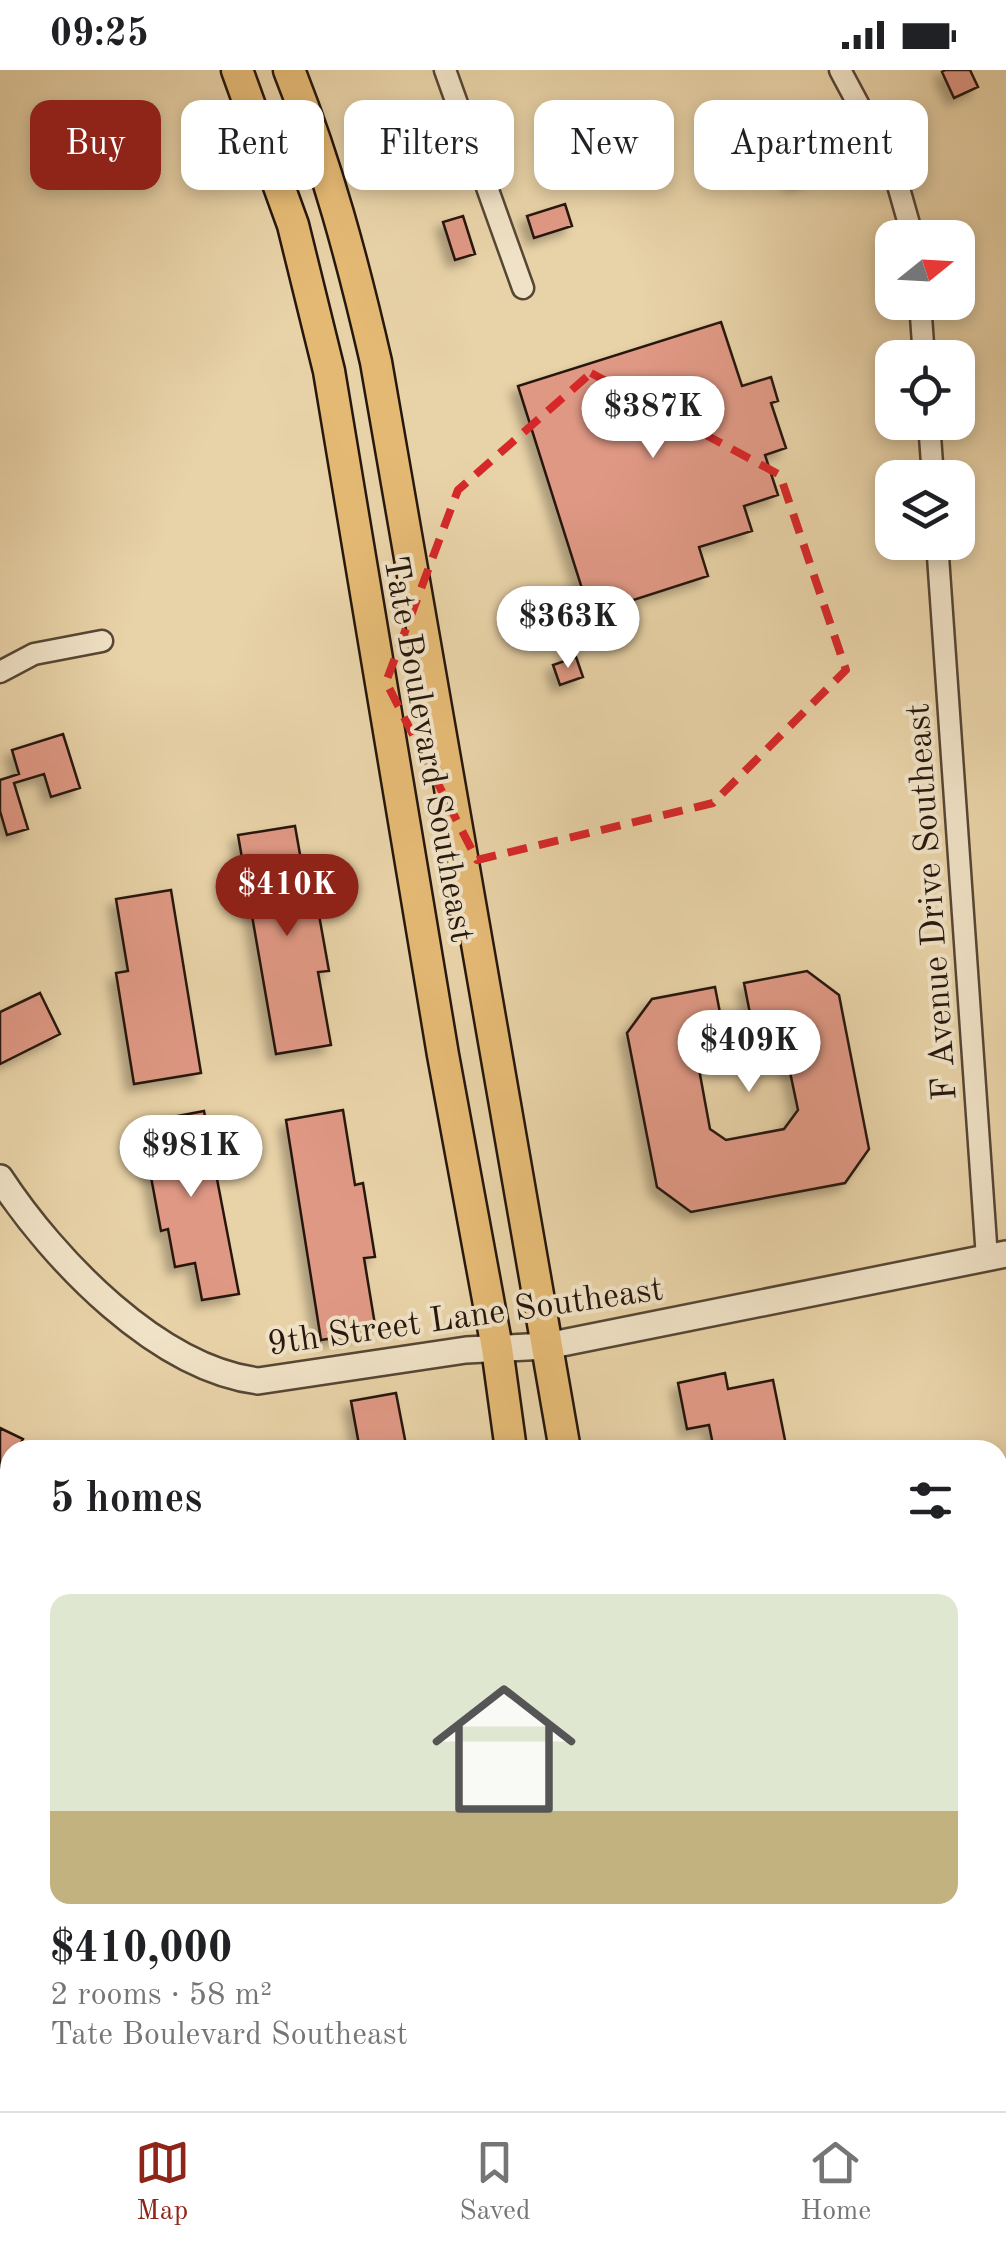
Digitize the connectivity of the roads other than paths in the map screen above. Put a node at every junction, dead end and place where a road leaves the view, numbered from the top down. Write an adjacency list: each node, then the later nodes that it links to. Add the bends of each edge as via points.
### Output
1 (237, 70): 13 (main road, Tate Boulevard Southeast, via 292,225 329,371)
2 (290, 70): 12 (main road, Tate Boulevard Southeast, via 351,254 376,362)
3 (446, 70): 6 (street)
4 (840, 70): 5 (street, via 894,171)
5 (908, 220)
6 (523, 288)
7 (939, 560): 11 (street, F Avenue Drive Southeast)
8 (102, 641): 9 (street, via 34,654)
9 (0, 672)
10 (2, 1181): 13 (street, 9th Street Lane Southeast, via 56,1250 120,1310 189,1360 226,1376 276,1381)
11 (996, 1256): 12 (street, 9th Street Lane Southeast)
12 (547, 1346): 13 (street, 9th Street Lane Southeast); 15 (main road, Tate Boulevard Southeast)
13 (497, 1348): 14 (main road, Tate Boulevard Southeast)
14 (510, 1440)
15 (563, 1440)

